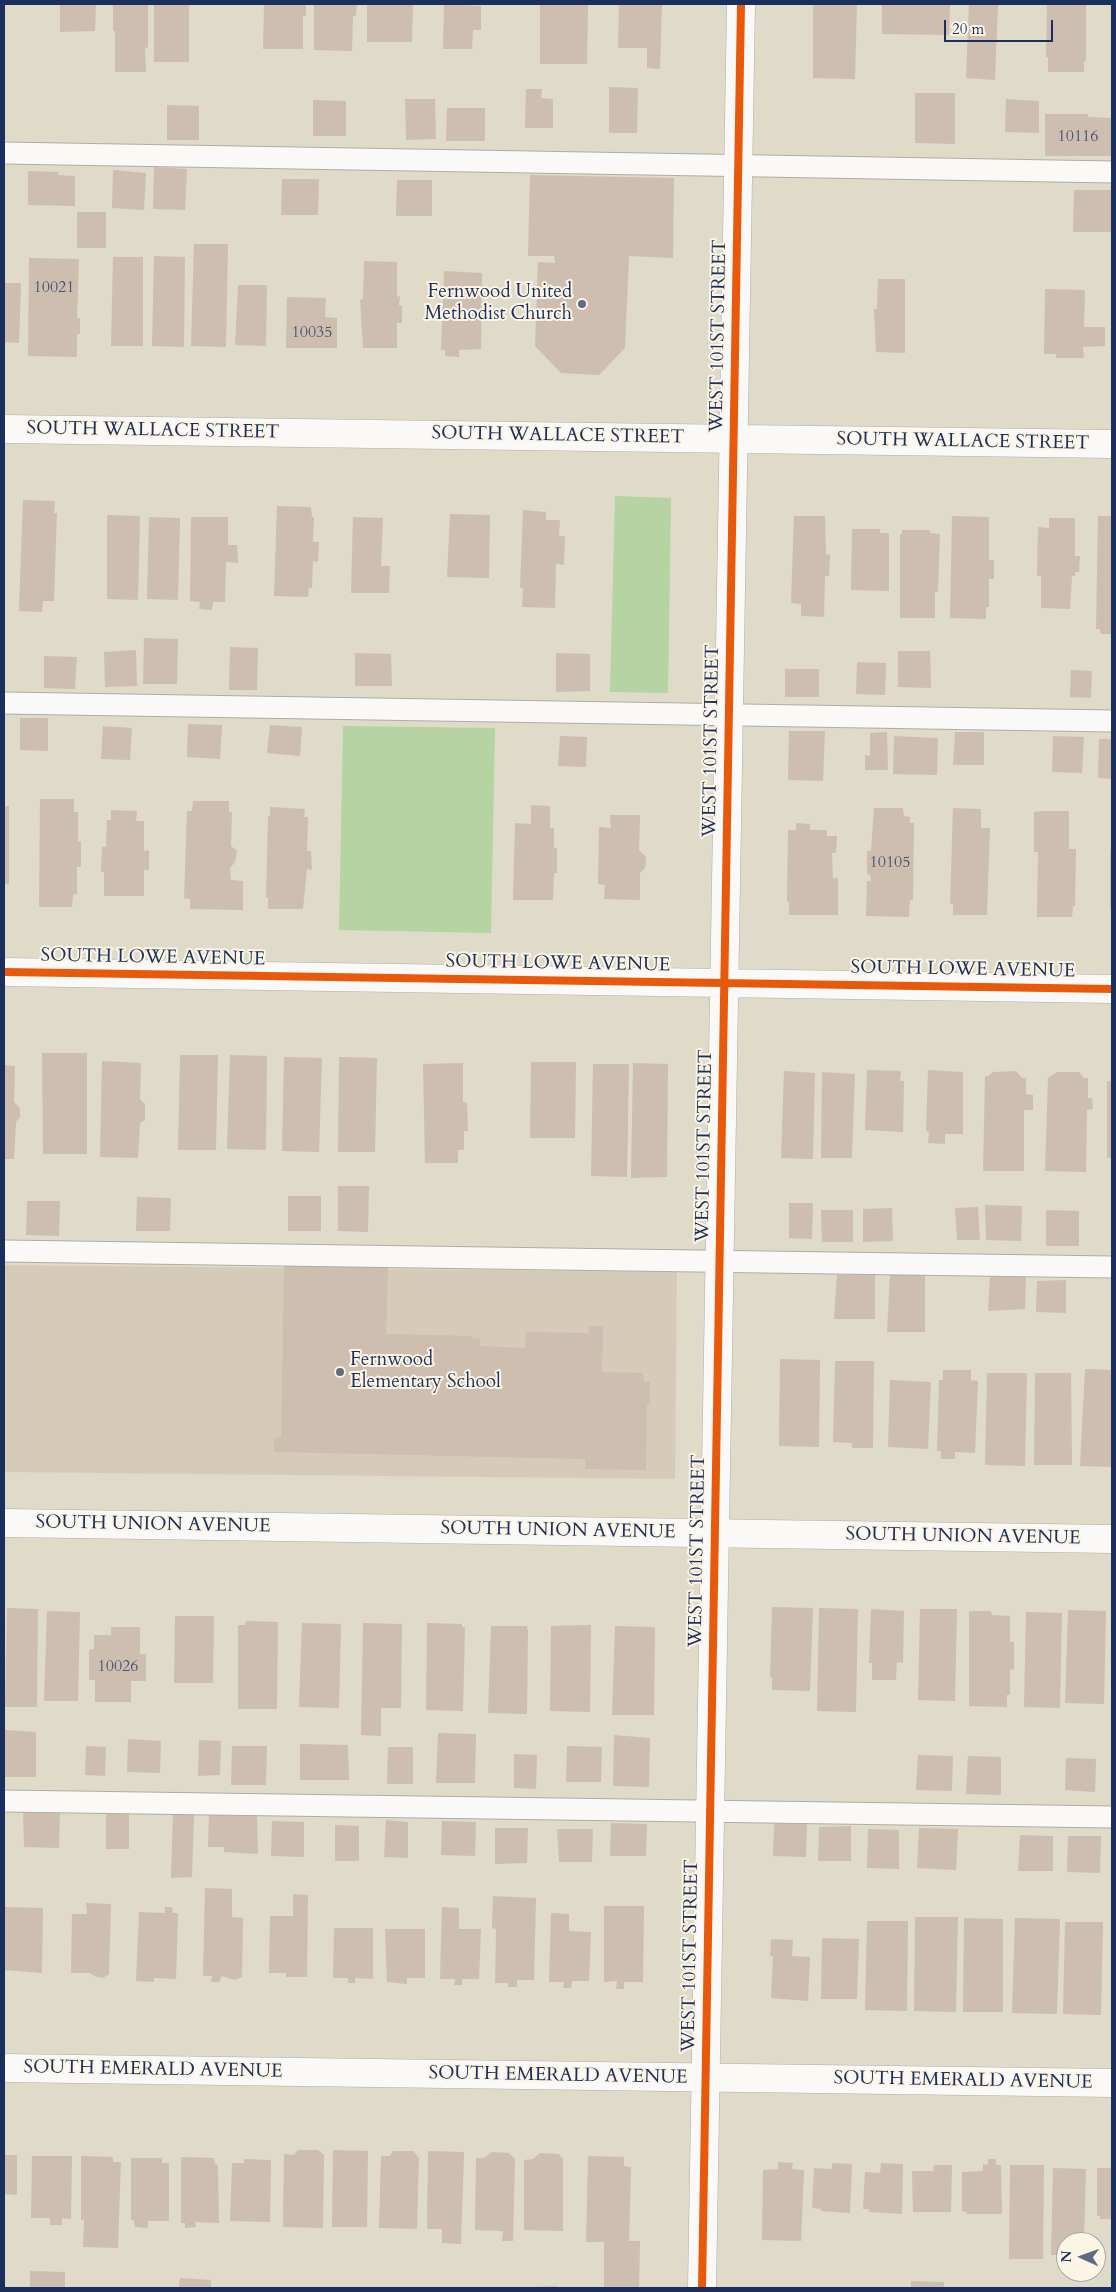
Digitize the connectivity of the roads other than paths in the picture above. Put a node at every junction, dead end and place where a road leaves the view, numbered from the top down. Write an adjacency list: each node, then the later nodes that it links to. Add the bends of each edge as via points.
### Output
1 (741, 4): 3 (street, WEST 101ST STREET)
2 (4, 153): 3 (lane)
3 (738, 166): 4 (lane); 6 (street, WEST 101ST STREET)
4 (1112, 172)
5 (4, 428): 6 (street, SOUTH WALLACE STREET)
6 (734, 439): 7 (street, SOUTH WALLACE STREET); 9 (street, WEST 101ST STREET)
7 (1112, 444)
8 (4, 703): 9 (lane)
9 (729, 714): 10 (lane); 12 (street, WEST 101ST STREET)
10 (1112, 721)
11 (4, 972): 12 (street, SOUTH LOWE AVENUE)
12 (724, 983): 13 (street, SOUTH LOWE AVENUE); 15 (street, WEST 101ST STREET)
13 (1112, 989)
14 (4, 1251): 15 (lane)
15 (719, 1261): 16 (lane); 18 (street, WEST 101ST STREET)
16 (1112, 1267)
17 (4, 1523): 18 (street, SOUTH UNION AVENUE)
18 (715, 1533): 19 (street, SOUTH UNION AVENUE); 21 (street, WEST 101ST STREET)
19 (1112, 1539)
20 (4, 1801): 21 (lane)
21 (710, 1812): 22 (lane); 24 (street, WEST 101ST STREET)
22 (1112, 1817)
23 (4, 2068): 24 (street, SOUTH EMERALD AVENUE)
24 (705, 2078): 25 (street, SOUTH EMERALD AVENUE); 26 (street, WEST 101ST STREET)
25 (1112, 2083)
26 (702, 2288)

